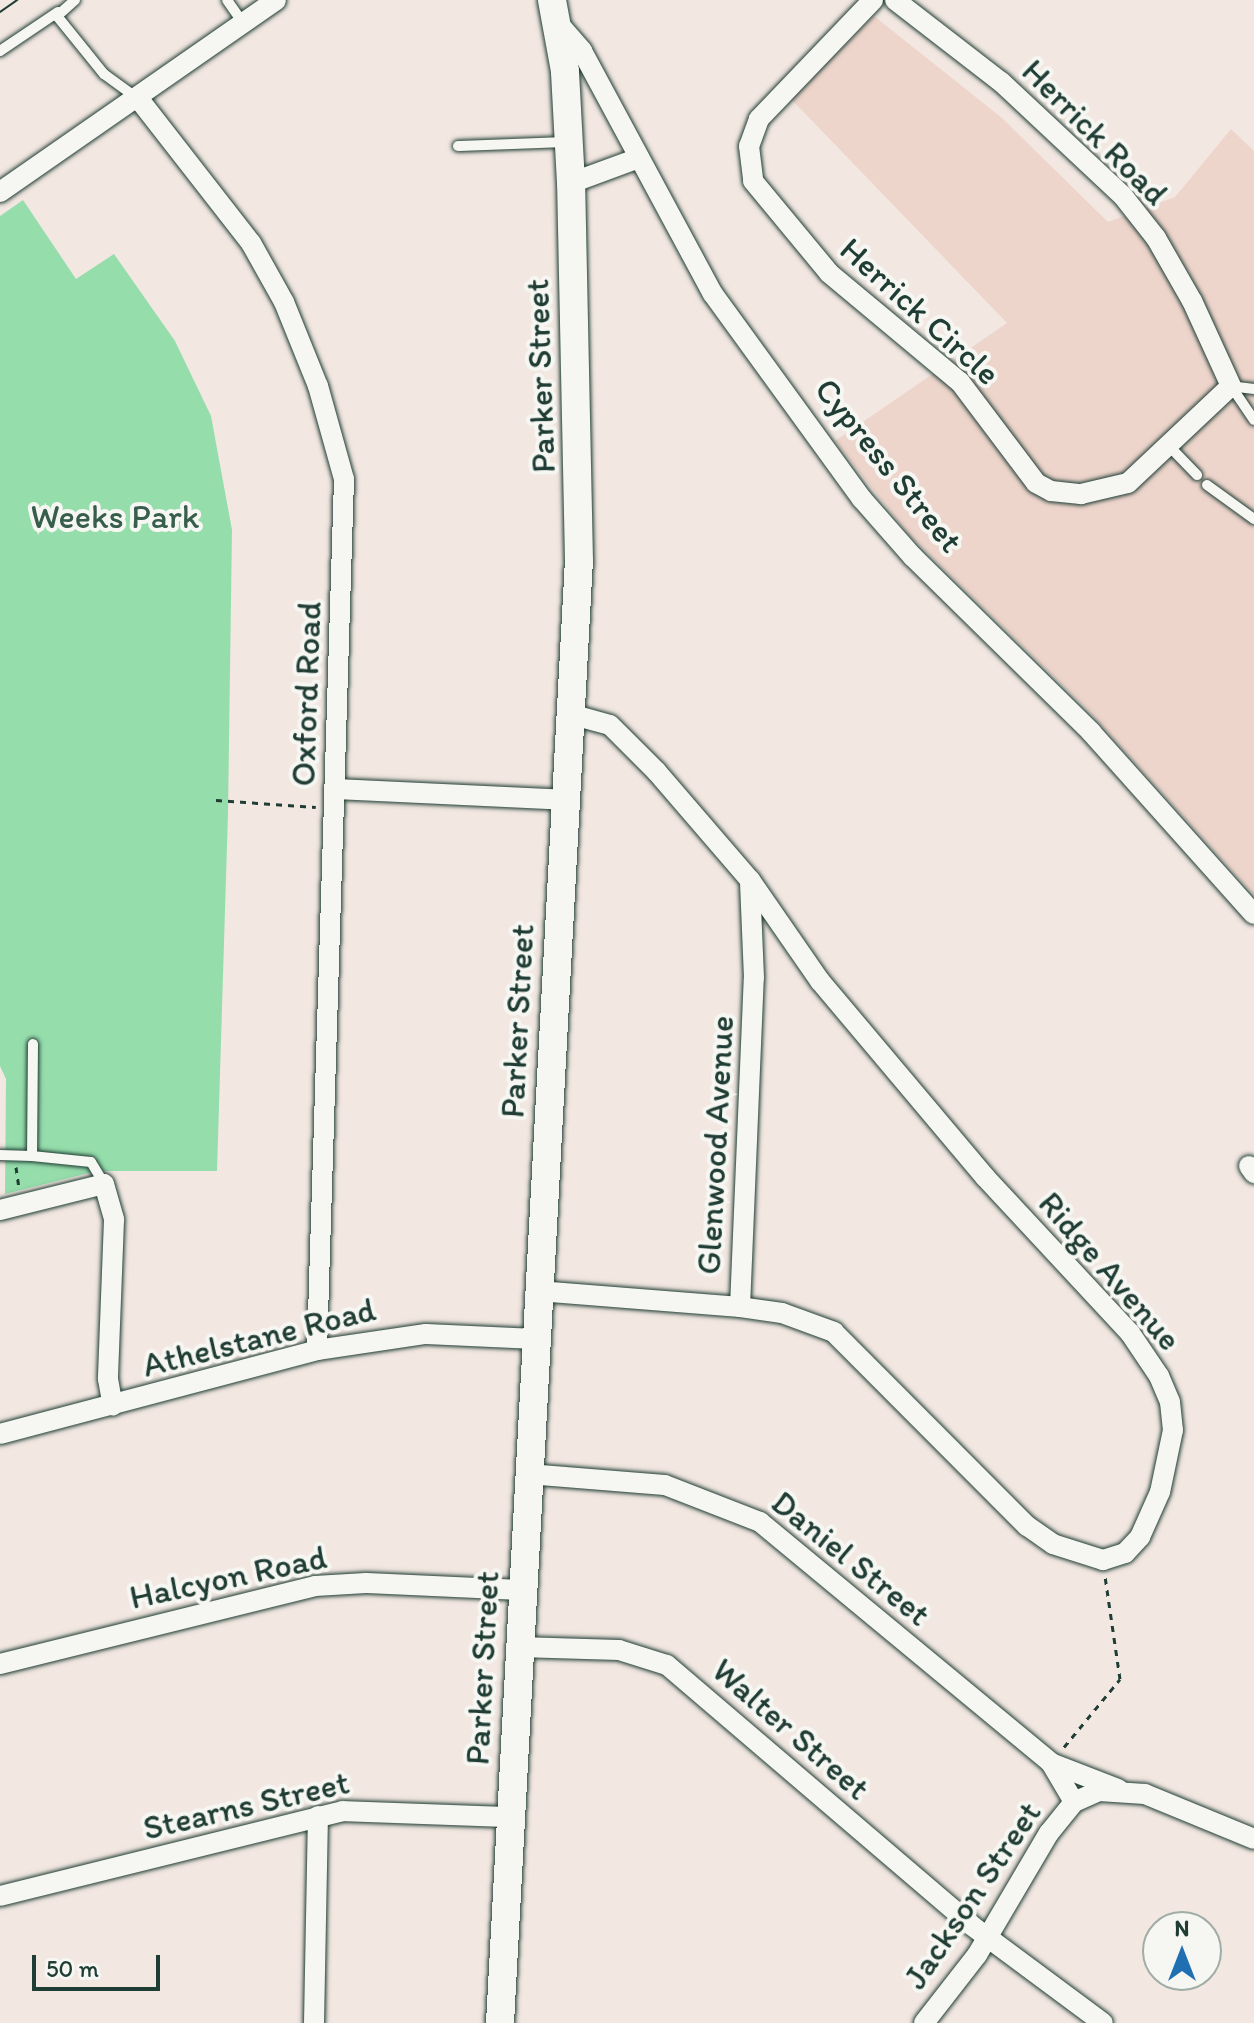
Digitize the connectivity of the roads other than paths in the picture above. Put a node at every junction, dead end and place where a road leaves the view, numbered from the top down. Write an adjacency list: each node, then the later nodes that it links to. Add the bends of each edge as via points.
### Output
1 (75, 0): 7 (lane)
2 (227, 0): 8 (lane)
3 (276, 0): 8 (street)
4 (873, 0): 19 (street, Herrick Circle, via 759,119 748,156 758,188 829,273 960,382 1016,461 1044,487 1081,494 1118,487)
5 (895, 0): 16 (street, Herrick Road, via 1001,82 1133,207 1175,269)
6 (555, 11): 11 (main road, Parker Street); 13 (street, Cypress Street)
7 (58, 12): 9 (lane); 10 (lane, via 104,74)
8 (243, 23): 10 (street)
9 (0, 51)
10 (138, 98): 15 (street); 24 (street, Oxford Road, via 251,243 293,322 333,431 346,503)
11 (569, 142): 12 (lane); 14 (main road, Parker Street)
12 (458, 146)
13 (639, 158): 14 (street); 27 (street, Cypress Street, via 713,294 875,516 1077,716)
14 (571, 183): 23 (main road, Parker Street, via 579,521)
15 (1, 190)
16 (1231, 386): 17 (lane); 18 (lane); 19 (street, Herrick Circle)
17 (1254, 389)
18 (1254, 420)
19 (1170, 447): 20 (lane)
20 (1197, 475)
21 (1207, 485): 22 (lane)
22 (1254, 519)
23 (570, 714): 25 (main road, Parker Street); 26 (street, Ridge Avenue, via 610,725)
24 (335, 798): 25 (street); 36 (street, Oxford Road)
25 (565, 800): 33 (main road, Parker Street)
26 (750, 880): 34 (street, Glenwood Avenue, via 754,978); 34 (street, Ridge Avenue, via 820,981 985,1177 1130,1333 1159,1376 1170,1402 1173,1430 1160,1492 1140,1537 1125,1553 1103,1560 1053,1544 1027,1526 834,1332 782,1313)
27 (1254, 914)
28 (33, 1044): 30 (lane)
29 (0, 1155): 30 (lane)
30 (32, 1156): 31 (lane, via 91,1162)
31 (104, 1184): 32 (street); 37 (street, via 114,1220 108,1379)
32 (0, 1210)
33 (538, 1291): 34 (street, Glenwood Avenue); 35 (main road, Parker Street)
34 (740, 1307)
35 (536, 1339): 36 (street, Athelstane Road, via 426,1334); 39 (main road, Parker Street)
36 (317, 1350): 37 (street, Athelstane Road)
37 (113, 1406): 38 (street, Athelstane Road)
38 (0, 1434)
39 (528, 1474): 40 (main road, Parker Street); 43 (street, Daniel Street, via 665,1485 760,1522)
40 (522, 1590): 41 (main road, Parker Street); 42 (street, Halcyon Road, via 315,1586)
41 (519, 1647): 47 (main road, Parker Street); 50 (street, Walter Street, via 619,1650 667,1665)
42 (0, 1664)
43 (1051, 1763): 44 (street, Daniel Street); 45 (street, Daniel Street)
44 (1120, 1790): 45 (street, Jackson Street, via 1099,1791); 48 (street, Jackson Street, via 1170,1800)
45 (1074, 1802): 50 (street, Jackson Street, via 1049,1833)
46 (318, 1816): 47 (street, Stearns Street, via 371,1809); 49 (street, Stearns Street); 51 (street)
47 (510, 1817): 52 (main road, Parker Street)
48 (1254, 1839)
49 (0, 1896)
50 (988, 1938): 53 (street, Jackson Street); 54 (street, Walter Street)
51 (314, 2023)
52 (500, 2023)
53 (924, 2023)
54 (1103, 2023)

